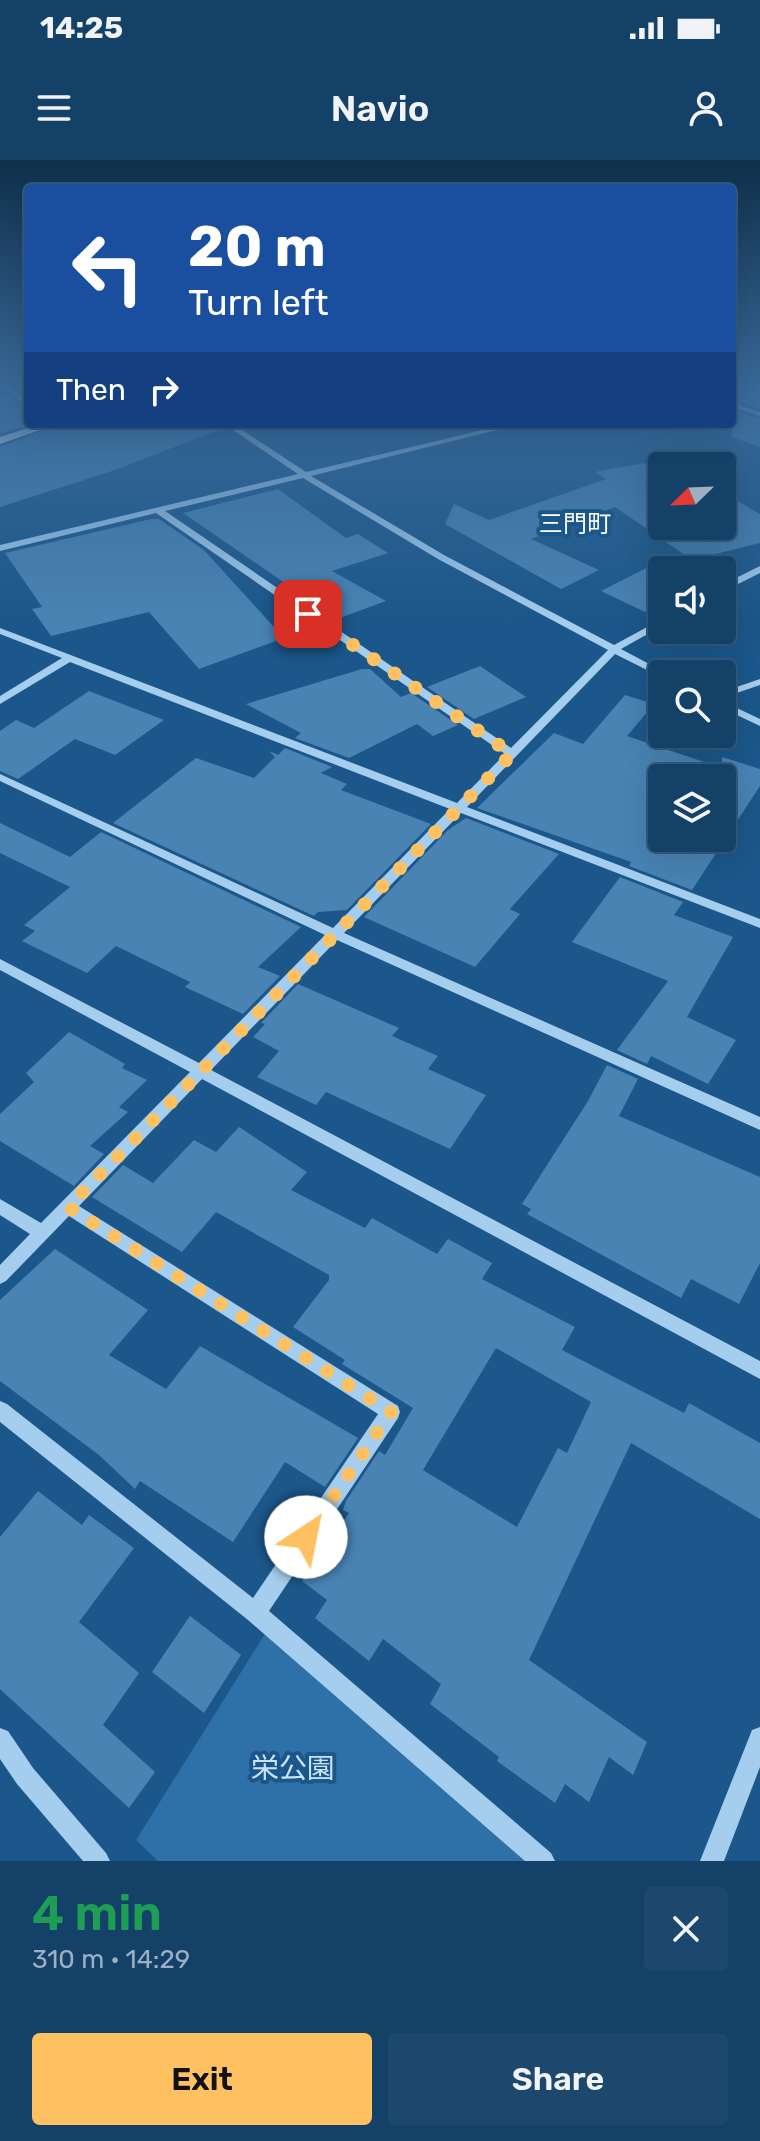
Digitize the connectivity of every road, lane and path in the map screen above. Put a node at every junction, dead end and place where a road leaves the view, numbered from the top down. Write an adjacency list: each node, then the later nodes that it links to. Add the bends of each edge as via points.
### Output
1 (287, 464): 3 (street)
2 (344, 464): 3 (street)
3 (302, 475): 4 (street); 10 (street)
4 (156, 509): 5 (street); 18 (street)
5 (0, 548)
6 (760, 569): 7 (street)
7 (736, 582)
8 (648, 630): 10 (street)
9 (0, 631): 11 (street)
10 (614, 649): 12 (street); 18 (street)
11 (69, 658): 15 (street); 20 (street)
12 (648, 666)
13 (760, 682): 14 (street)
14 (736, 690)
15 (0, 701)
16 (736, 711): 17 (street)
17 (760, 723)
18 (512, 754): 20 (street)
19 (0, 777): 22 (street)
20 (460, 807): 21 (street); 22 (street)
21 (760, 924)
22 (334, 934): 24 (street); 25 (street)
23 (0, 964): 24 (street)
24 (201, 1073): 27 (street); 30 (street)
25 (760, 1124)
26 (0, 1206): 28 (street)
27 (68, 1207): 28 (street); 32 (street, via 391,1412)
28 (42, 1233): 29 (street)
29 (0, 1276)
30 (760, 1370)
31 (0, 1410): 32 (street)
32 (255, 1613): 36 (street)
33 (760, 1738): 37 (street)
34 (0, 1739): 35 (street)
35 (98, 1861)
36 (543, 1861)
37 (712, 1861)

